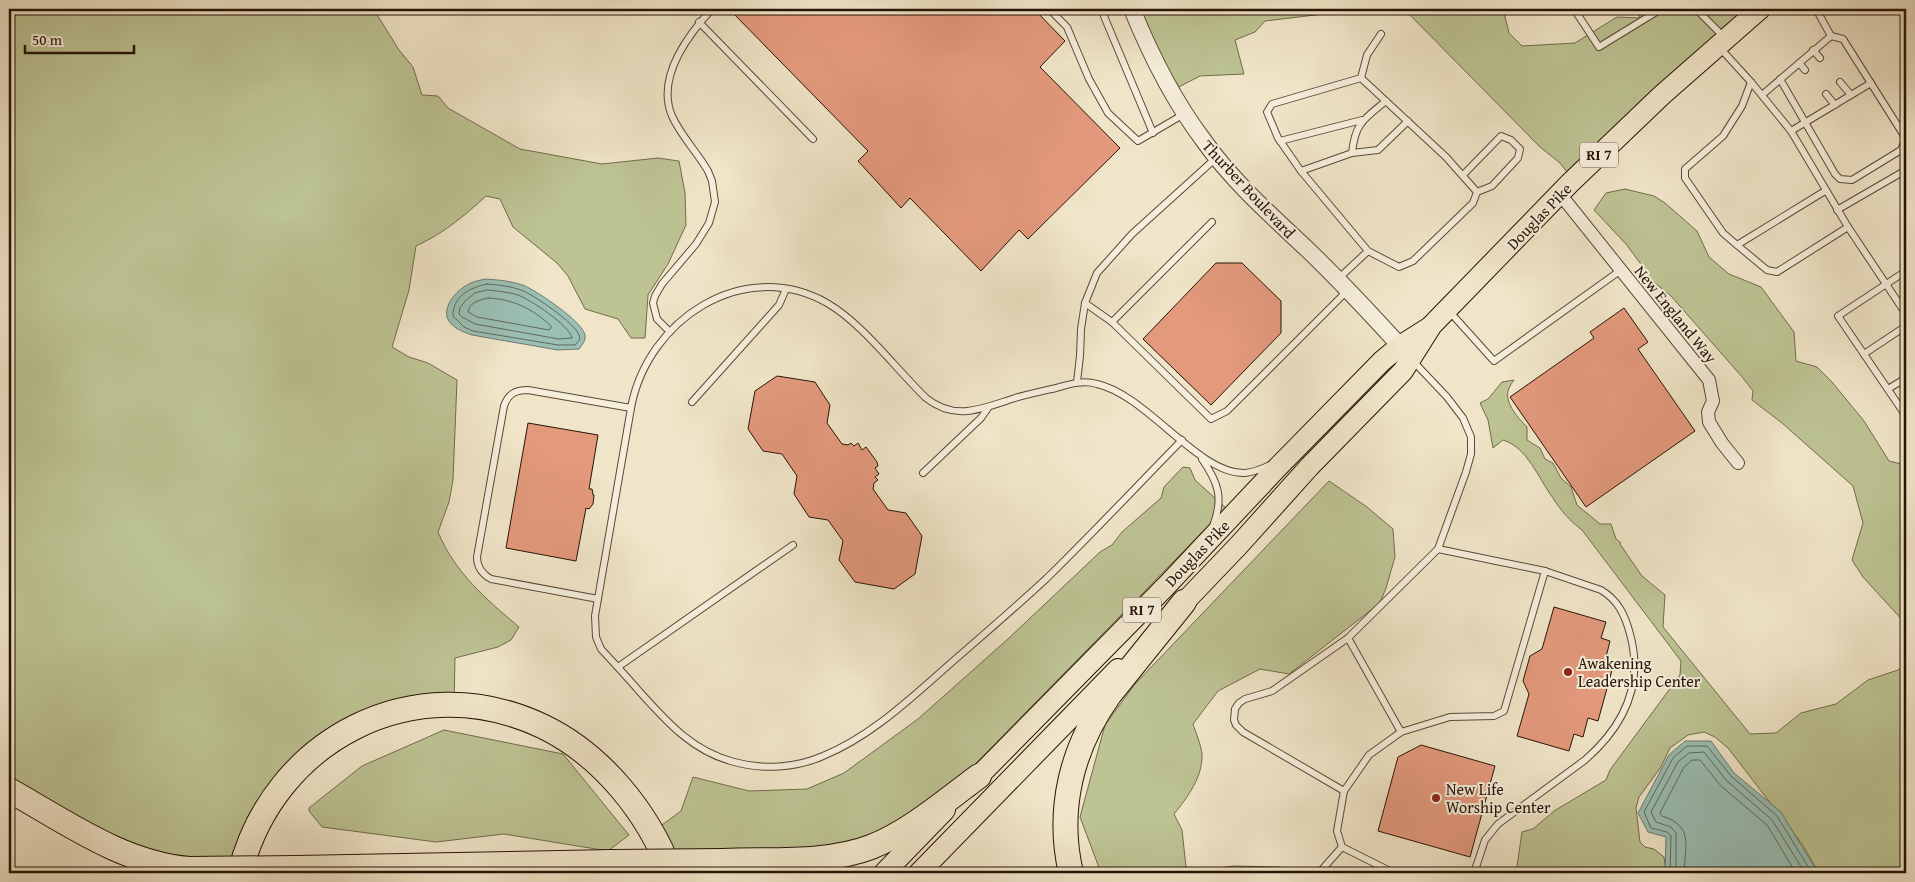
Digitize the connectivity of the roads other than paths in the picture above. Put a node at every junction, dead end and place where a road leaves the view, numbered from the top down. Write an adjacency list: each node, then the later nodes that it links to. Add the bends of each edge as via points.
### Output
1 (712, 9): 10 (lane)
2 (1050, 9): 33 (lane, via 1067,27 1089,79 1108,113 1138,141)
3 (1101, 9): 33 (lane)
4 (1132, 9): 28 (street, Thurber Boulevard, via 1151,55)
5 (1574, 9): 6 (lane, via 1599,47)
6 (1661, 9)
7 (1696, 9): 13 (lane)
8 (1760, 9): 13 (main road, Douglas Pike / RI 7)
9 (1816, 9): 12 (lane)
10 (699, 22): 34 (lane); 59 (lane, via 676,60 669,84 669,104 675,122 708,171 715,202 702,234 655,296 654,311)
11 (1381, 34): 18 (lane, via 1367,56)
12 (1830, 36): 14 (lane); 22 (lane, via 1843,38)
13 (1721, 42): 20 (lane); 43 (main road, Douglas Pike / RI 7)
14 (1814, 50): 15 (lane); 16 (lane)
15 (1820, 58)
16 (1799, 63): 17 (lane); 19 (lane)
17 (1805, 70)
18 (1362, 78): 26 (lane); 35 (lane, via 1272,104 1267,112)
19 (1780, 80): 24 (lane); 31 (lane)
20 (1751, 82): 24 (lane); 47 (lane, via 1742,106 1723,136 1685,169 1685,178 1723,233)
21 (1840, 82): 25 (lane)
22 (1871, 83): 25 (lane); 31 (lane, via 1903,134 1904,145 1852,180 1840,179 1835,174)
23 (1826, 94): 27 (lane)
24 (1762, 95): 32 (lane)
25 (1851, 95): 27 (lane)
26 (1386, 101): 29 (lane); 30 (lane)
27 (1834, 104): 31 (lane)
28 (1184, 114): 33 (lane); 37 (street, Thurber Boulevard)
29 (1362, 120): 35 (lane); 36 (lane, via 1353,136)
30 (1408, 121): 36 (lane, via 1378,150); 40 (lane)
31 (1805, 122): 32 (lane)
32 (1791, 130): 41 (lane)
33 (1153, 133)
34 (813, 138)
35 (1280, 141): 39 (lane)
36 (1352, 153): 39 (lane)
37 (1216, 158): 52 (street, Thurber Boulevard); 54 (lane, via 1126,240 1096,273)
38 (1906, 170): 44 (lane)
39 (1301, 171): 48 (lane)
40 (1463, 175): 42 (lane); 42 (lane, via 1501,136 1520,149 1518,158 1492,186)
41 (1825, 190): 44 (lane); 47 (lane)
42 (1477, 192): 48 (lane, via 1473,203 1414,261 1399,268)
43 (1560, 194): 49 (street, New England Way); 55 (main road, Douglas Pike / RI 7)
44 (1837, 210): 46 (lane)
45 (1212, 222): 57 (lane)
46 (1848, 227): 47 (lane, via 1777,272 1767,270); 51 (lane)
47 (1737, 245)
48 (1368, 251): 52 (lane)
49 (1621, 270): 55 (lane, via 1494,361); 72 (street, New England Way, via 1709,380 1713,401 1708,422)
50 (1906, 271): 51 (lane)
51 (1886, 284): 56 (lane); 61 (lane, via 1838,316)
52 (1342, 285): 57 (lane, via 1227,411 1211,419); 60 (street, Thurber Boulevard)
53 (786, 289): 59 (lane, via 751,289 720,296 693,311); 65 (lane, via 779,305); 67 (lane, via 817,298 843,314 932,403 959,411)
54 (1085, 304): 57 (lane); 63 (lane)
55 (1448, 310): 60 (main road, Douglas Pike / RI 7)
56 (1906, 314)
57 (1112, 322)
58 (1906, 326): 61 (lane)
59 (670, 332): 66 (lane, via 642,372)
60 (1406, 353): 70 (main road, Douglas Pike / RI 7, via 1382,362); 76 (lane, via 1447,397 1463,418 1471,437 1466,472); 79 (main road, Douglas Pike / RI 7, via 1393,382)
61 (1864, 354): 64 (lane)
62 (1906, 378): 64 (lane)
63 (1077, 382): 67 (lane); 69 (lane, via 1098,384 1120,392)
64 (1888, 389): 68 (lane)
65 (692, 402)
66 (631, 408): 78 (lane); 78 (lane, via 528,390 517,390 509,396 504,406 477,557 479,568 491,579)
67 (988, 408): 73 (lane)
68 (1906, 416)
69 (1182, 440): 71 (lane); 81 (lane, via 1019,604 888,717 824,756 799,764 774,766 736,763 710,754 676,731)
70 (1296, 449): 71 (lane, via 1273,464 1246,473 1232,471); 75 (main road, Douglas Pike / RI 7)
71 (1200, 456): 75 (lane, via 1213,478 1220,499)
72 (1738, 463)
73 (923, 473)
74 (793, 546): 81 (lane)
75 (1205, 546): 83 (main road, Douglas Pike / RI 7)
76 (1438, 549): 77 (lane); 80 (lane)
77 (1545, 572): 82 (lane, via 1504,711 1494,716 1450,717); 94 (lane, via 1609,595 1621,609 1631,640 1634,682 1616,726 1597,750 1505,818 1485,840)
78 (598, 599): 81 (lane, via 594,623 596,637 601,649)
79 (1184, 602): 90 (main road, Douglas Pike / RI 7); 91 (highway, via 1104,702 1080,748 1068,787 1065,815)
80 (1348, 638): 82 (lane); 85 (lane, via 1272,691 1245,699 1234,715 1236,725 1243,732)
81 (618, 667)
82 (1401, 732): 85 (lane, via 1369,756)
83 (979, 776): 84 (highway, bridge, via 908,828 870,847 842,855 723,861 296,868 190,869 156,864 119,851); 89 (main road, Douglas Pike / RI 7)
84 (9, 790)
85 (1344, 791): 86 (lane, via 1337,831)
86 (1342, 847): 92 (lane); 93 (lane)
87 (240, 873): 88 (highway, via 254,830 272,799 320,748 347,730 376,718 425,707 456,706 486,708 527,720 557,734 585,754 634,806 652,833)
88 (671, 873)
89 (884, 873)
90 (919, 873)
91 (1072, 873)
92 (1319, 873)
93 (1394, 873)
94 (1474, 873)

